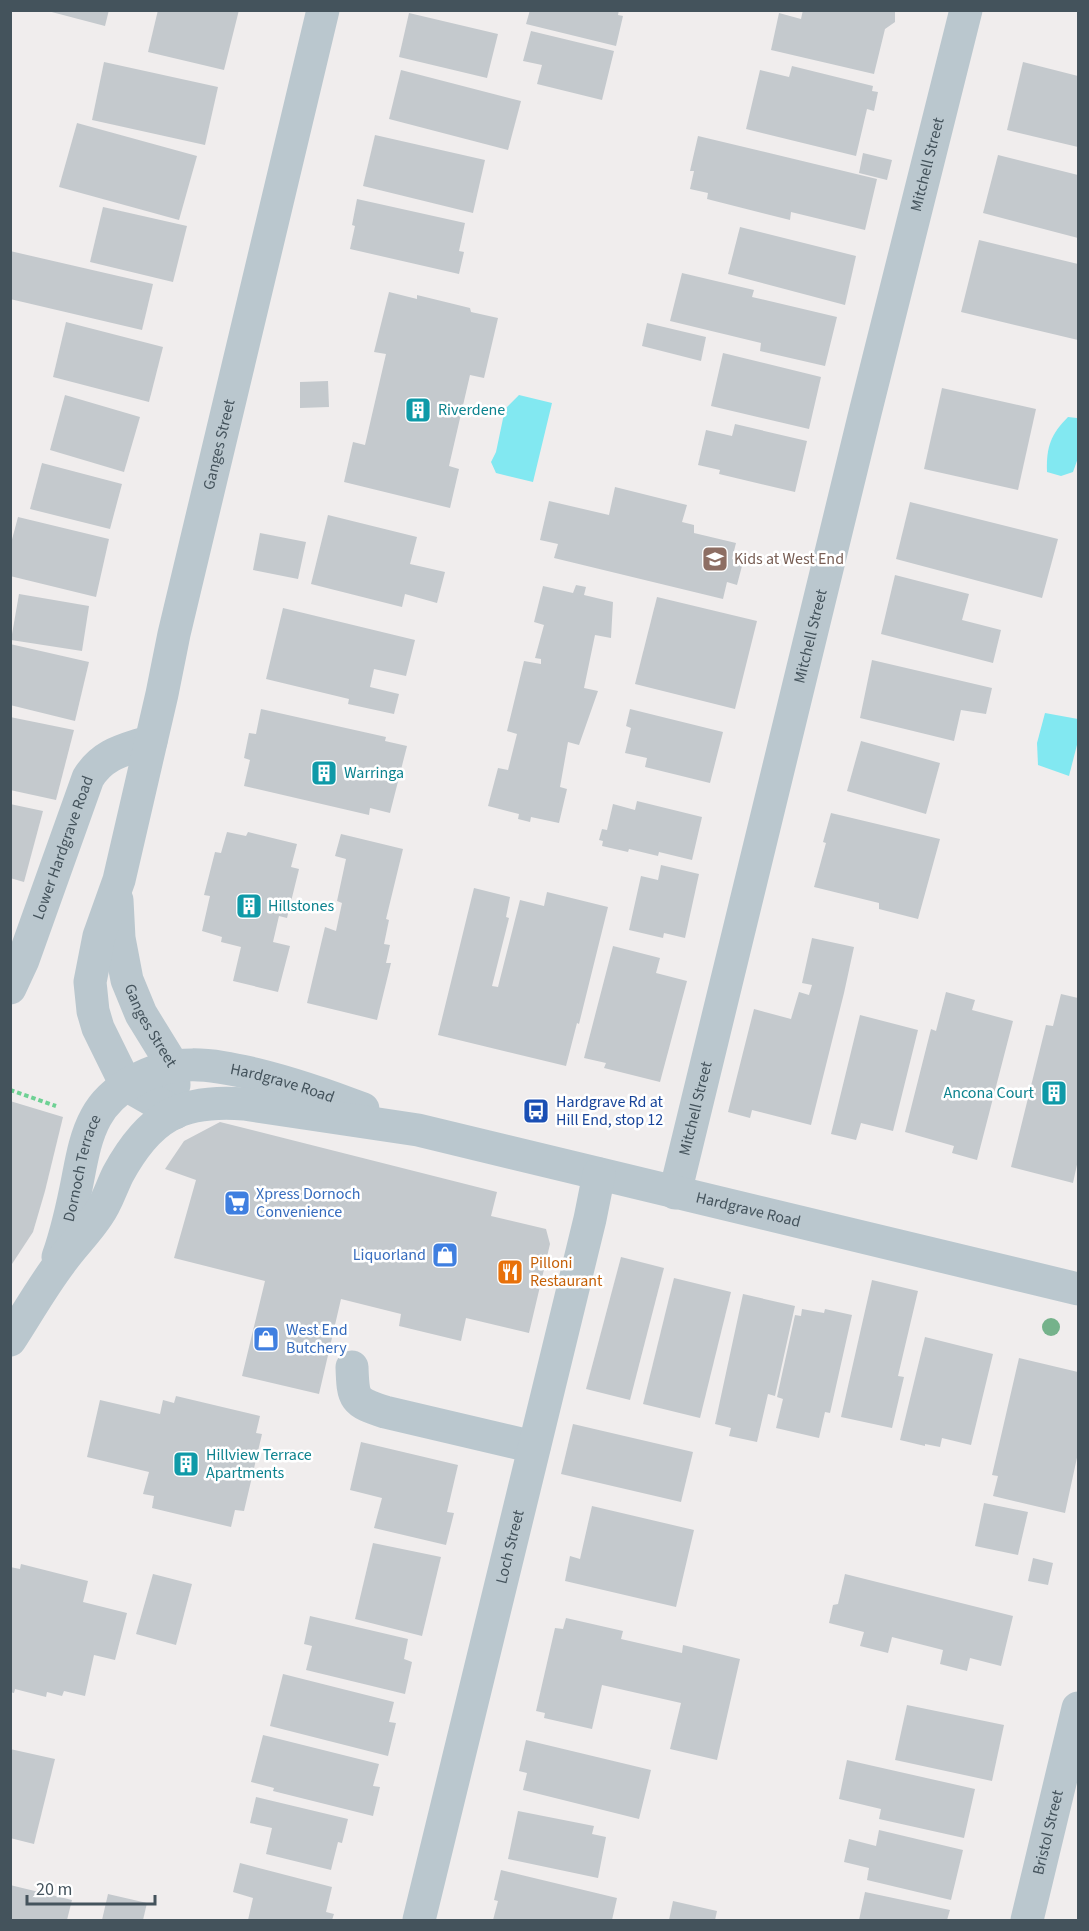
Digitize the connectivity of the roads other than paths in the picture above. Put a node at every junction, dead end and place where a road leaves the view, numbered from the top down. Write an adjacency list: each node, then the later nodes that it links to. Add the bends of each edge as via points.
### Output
1 (323, 10): 3 (street, Ganges Street)
2 (966, 10): 10 (street, Mitchell Street)
3 (151, 741): 4 (street, Ganges Street); 5 (street, Lower Hardgrave Road, via 108,756 88,778)
4 (119, 880): 6 (street, Ganges Street, via 118,926 128,980 141,1014); 6 (street, Ganges Street, via 95,950 93,1011 98,1028)
5 (10, 988)
6 (148, 1075): 7 (street); 7 (street, Ganges Street); 8 (street, Hardgrave Road, via 190,1064 211,1065 286,1082); 11 (street, Dornoch Terrace, via 105,1104 92,1126 66,1233)
7 (175, 1113): 8 (street, Hardgrave Road, via 207,1103 244,1104); 11 (street, Dornoch Terrace, via 157,1122 138,1142 102,1210)
8 (418, 1130): 9 (street, Hardgrave Road)
9 (599, 1174): 10 (street, Hardgrave Road); 15 (street, Loch Street)
10 (675, 1193): 12 (street, Hardgrave Road)
11 (46, 1283): 13 (street, Dornoch Terrace)
12 (1078, 1289)
13 (10, 1340)
14 (352, 1367): 15 (street, via 353,1390 363,1405)
15 (534, 1447): 17 (street, Loch Street)
16 (1078, 1708): 18 (street, Bristol Street)
17 (419, 1920)
18 (1027, 1920)

